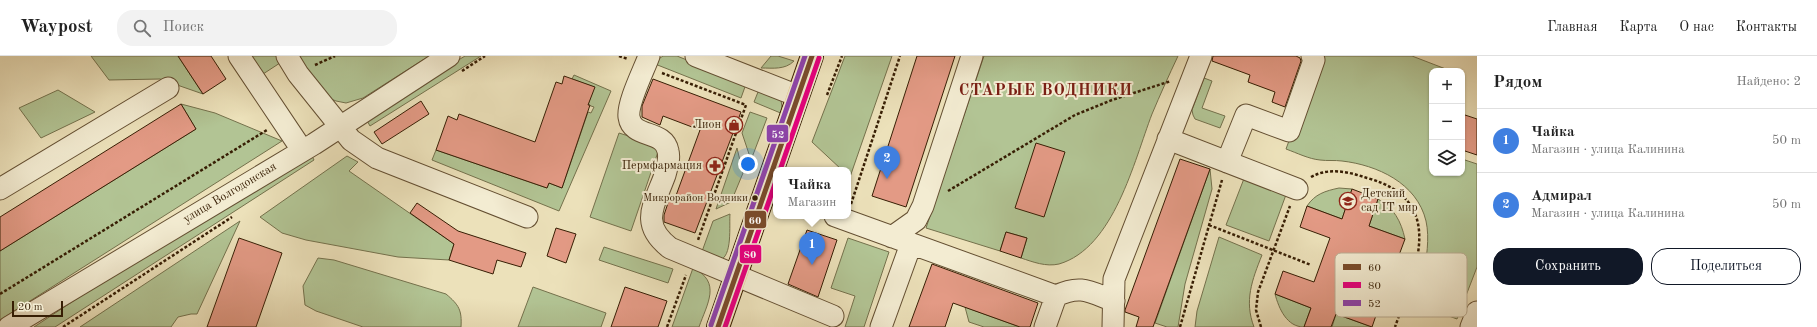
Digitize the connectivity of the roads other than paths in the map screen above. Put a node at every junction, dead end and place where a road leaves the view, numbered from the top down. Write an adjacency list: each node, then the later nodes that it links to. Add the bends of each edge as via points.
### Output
1 (239, 56): 14 (street)
2 (287, 56): 12 (street)
3 (449, 56): 12 (street, улица Волгодонская)
4 (696, 56): 11 (street)
5 (812, 56): 11 (main road)
6 (972, 56): 22 (street, via 923,206)
7 (1312, 56): 15 (street, via 1314,60 1289,130 1246,115)
8 (647, 61): 23 (street, via 630,106 630,119 636,129 663,140 669,155 652,211 652,228 670,248)
9 (1197, 65): 13 (street)
10 (168, 88): 18 (street)
11 (798, 96): 16 (main road)
12 (339, 126): 14 (street, улица Волгодонская); 21 (street, via 356,144 377,158)
13 (1168, 139): 15 (street); 25 (street, via 1114,279)
14 (302, 150): 28 (street, улица Волгодонская)
15 (1227, 162): 17 (street)
16 (778, 167)
17 (1297, 189)
18 (0, 190)
19 (771, 193): 23 (main road)
20 (851, 215): 22 (street)
21 (527, 217)
22 (902, 240): 24 (street); 30 (street)
23 (736, 277): 27 (street); 29 (main road)
24 (1056, 296): 25 (street, via 1076,289); 31 (street)
25 (1114, 301): 32 (street)
26 (1477, 312): 33 (street)
27 (833, 316)
28 (9, 327)
29 (718, 327)
30 (881, 327)
31 (1045, 327)
32 (1113, 327)
33 (1471, 327)

